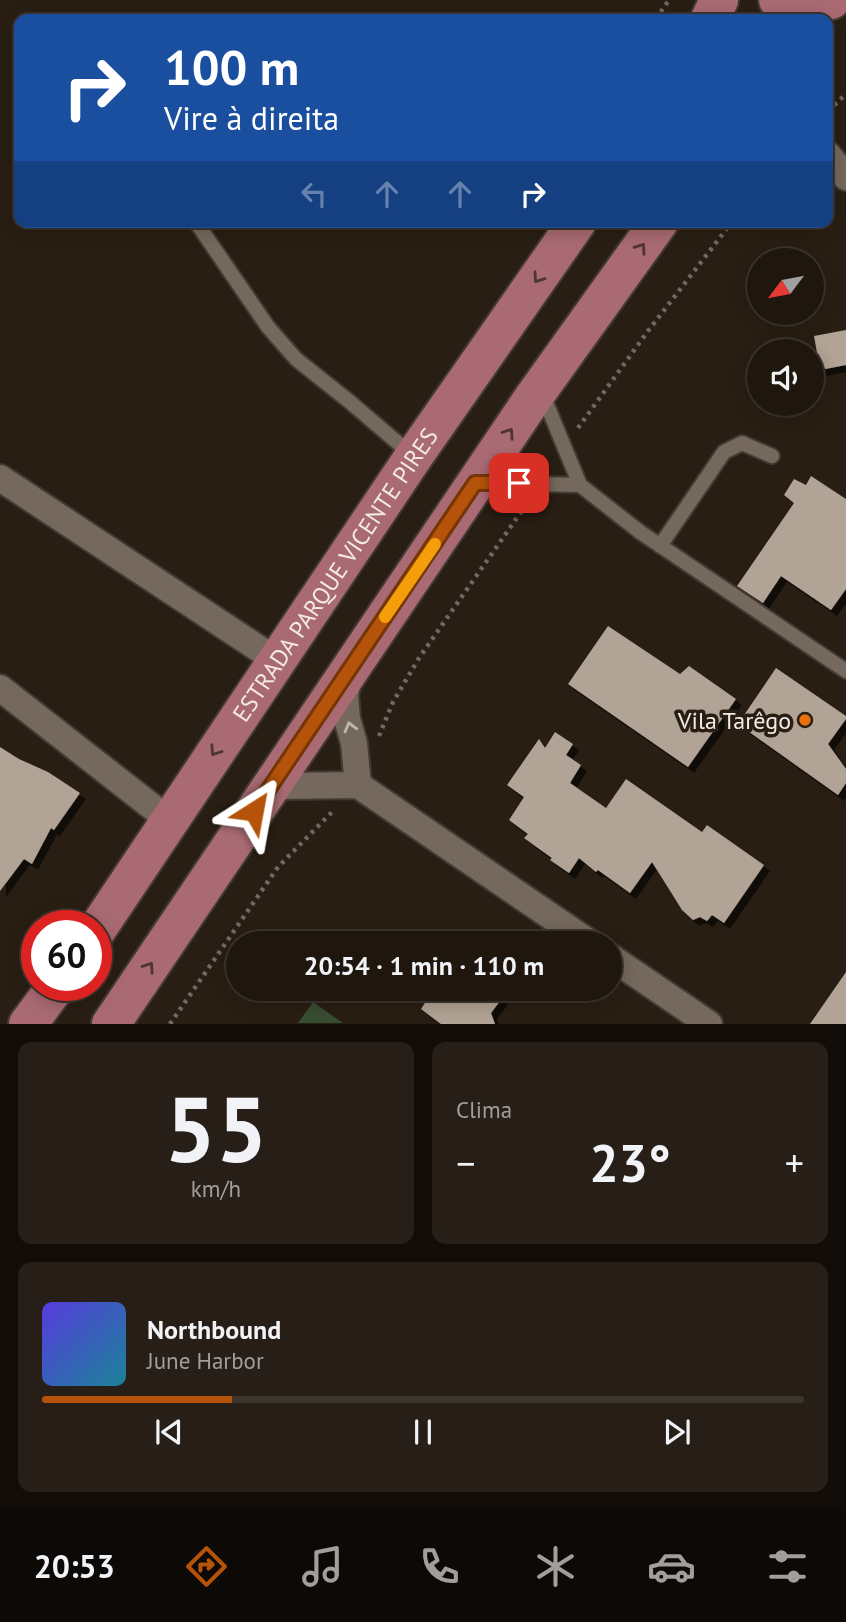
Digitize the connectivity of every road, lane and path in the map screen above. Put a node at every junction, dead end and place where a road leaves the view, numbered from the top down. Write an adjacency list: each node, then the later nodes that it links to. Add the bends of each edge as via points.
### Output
1 (778, 0): 2 (main road)
2 (821, 7)
3 (846, 94): 4 (path)
4 (833, 106)
5 (833, 161): 6 (street)
6 (846, 177)
7 (200, 228): 13 (lane, via 268,327 296,359)
8 (574, 228): 13 (main road, ESTRADA PARQUE VICENTE PIRES, one-way to 13)
9 (655, 228): 11 (main road, one-way to 9)
10 (727, 228): 12 (path)
11 (540, 388): 12 (lane); 16 (main road, one-way to 11)
12 (564, 447): 18 (lane)
13 (414, 456): 20 (main road, ESTRADA PARQUE VICENTE PIRES)
14 (772, 457): 19 (lane, via 742,443 724,452)
15 (0, 478): 20 (street)
16 (475, 483): 17 (lane); 21 (main road)
17 (541, 483): 18 (lane); 24 (path, via 419,657)
18 (580, 485): 19 (lane)
19 (660, 546): 22 (lane)
20 (276, 660): 27 (main road, ESTRADA PARQUE VICENTE PIRES, one-way to 27)
21 (351, 669): 25 (street, one-way to 21, via 345,695); 26 (main road)
22 (846, 671)
23 (0, 688): 27 (street)
24 (378, 738)
25 (358, 785): 26 (street); 29 (street); 32 (path, via 278,867)
26 (268, 790): 31 (main road, one-way to 26)
27 (169, 820): 28 (main road, ESTRADA PARQUE VICENTE PIRES)
28 (110, 910)
29 (572, 931)
30 (622, 965): 33 (street)
31 (111, 1024)
32 (170, 1024)
33 (709, 1024)

